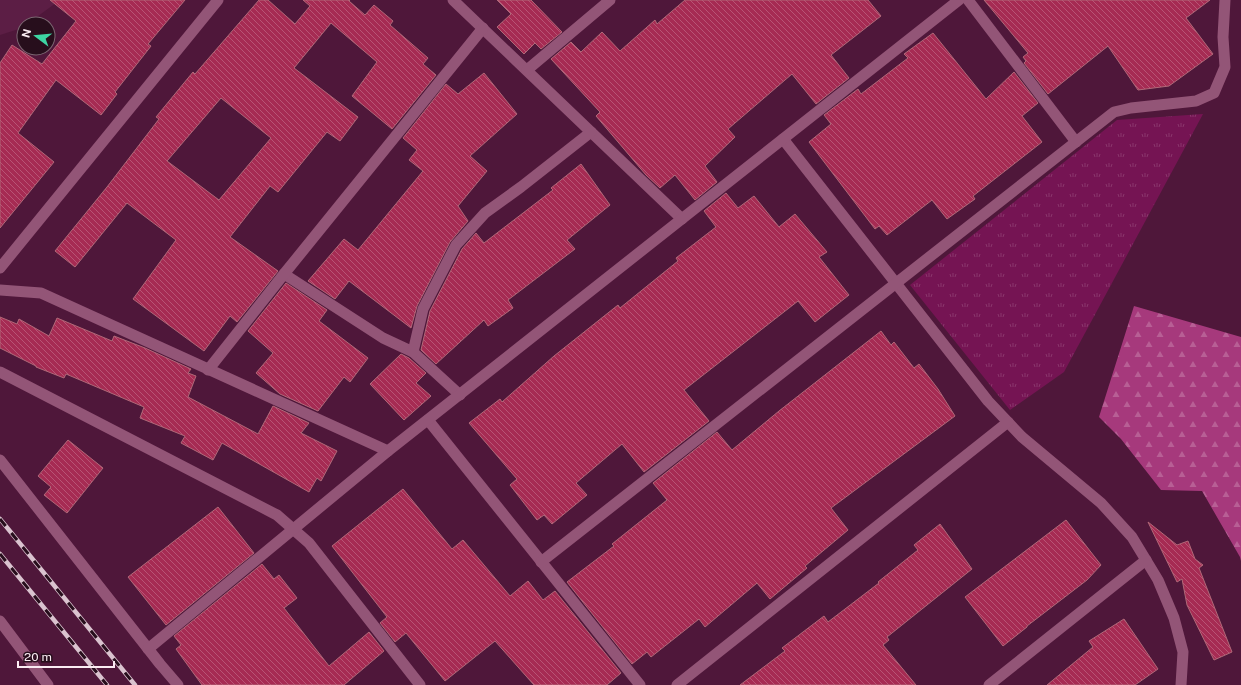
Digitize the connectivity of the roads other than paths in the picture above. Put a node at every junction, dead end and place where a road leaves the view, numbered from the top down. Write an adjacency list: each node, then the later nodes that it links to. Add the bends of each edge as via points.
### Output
1 (218, 0): 13 (street)
2 (453, 0): 7 (street)
3 (610, 0): 8 (street)
4 (959, 0): 10 (street)
5 (968, 0): 11 (street)
6 (1225, 0): 11 (street, via 1225,67 1214,93 1196,101 1114,112)
7 (483, 28): 8 (street); 14 (street)
8 (527, 70): 9 (street)
9 (591, 132): 12 (street); 17 (street, via 485,213 456,245 423,309)
10 (783, 139): 12 (street); 15 (street)
11 (1076, 142): 15 (street)
12 (682, 219): 20 (street)
13 (0, 268)
14 (284, 274): 17 (street, via 383,338); 18 (street)
15 (896, 283): 22 (street, via 988,401); 27 (street)
16 (0, 290): 18 (street, via 41,293)
17 (413, 352): 20 (street)
18 (208, 370): 23 (street)
19 (0, 372): 25 (street, via 277,514)
20 (460, 395): 21 (street)
21 (428, 420): 23 (street); 27 (street)
22 (1008, 422): 26 (street, via 1022,437 1101,503 1132,537); 34 (street)
23 (388, 452): 25 (street)
24 (0, 460): 29 (street)
25 (294, 530): 29 (street); 32 (street, via 309,543)
26 (1146, 560): 35 (street); 36 (street, via 1158,580 1174,618 1183,652)
27 (541, 562): 33 (street)
28 (0, 621): 30 (street)
29 (148, 649): 31 (street)
30 (48, 685)
31 (178, 685)
32 (420, 685)
33 (640, 685)
34 (677, 685)
35 (989, 685)
36 (1181, 685)

